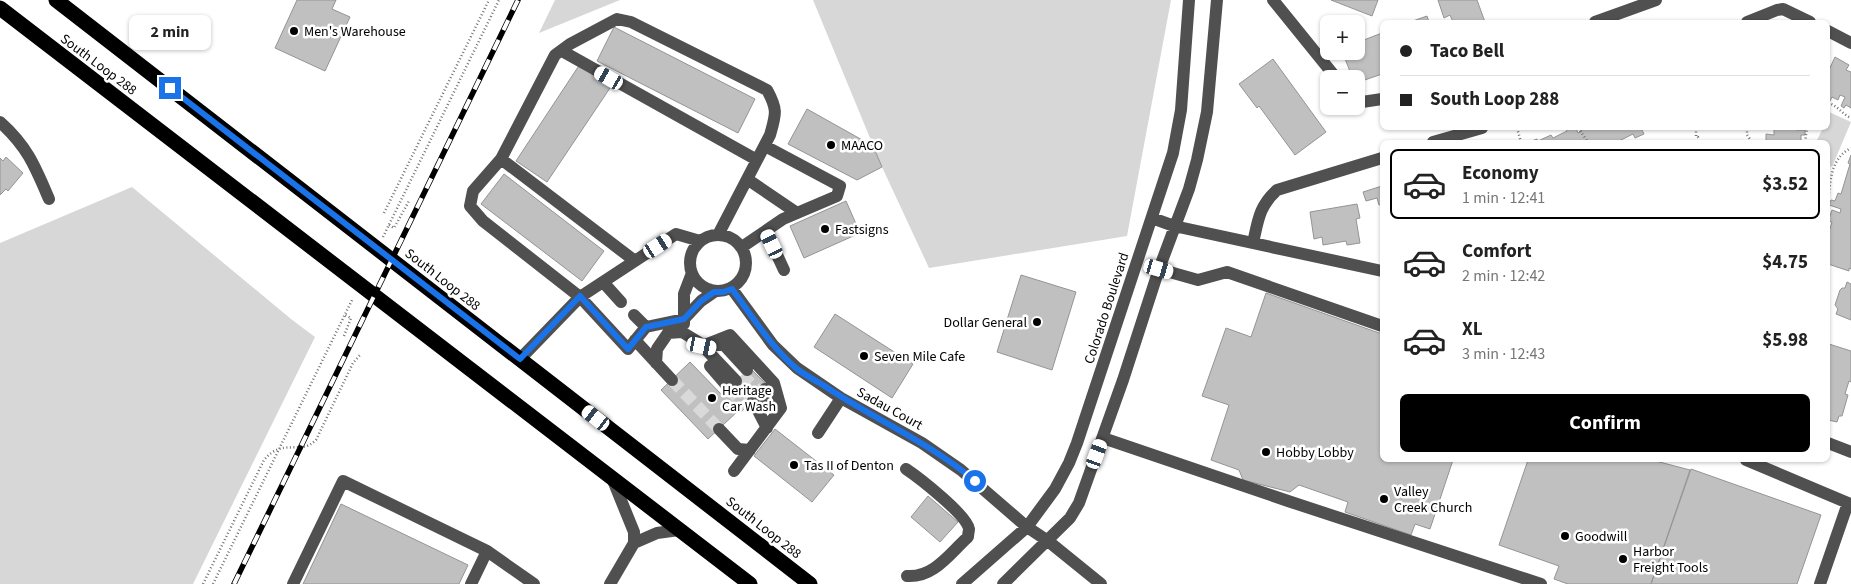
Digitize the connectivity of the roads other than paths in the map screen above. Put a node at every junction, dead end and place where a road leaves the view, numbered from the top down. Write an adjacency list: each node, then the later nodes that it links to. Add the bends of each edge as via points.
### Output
1 (56, 0): 49 (highway, South Loop 288)
2 (1189, 0): 26 (street, Colorado Boulevard, via 1181,110)
3 (1217, 0): 27 (street, via 1204,130 1189,189)
4 (1273, 0): 13 (street)
5 (1656, 0): 7 (street)
6 (0, 8): 65 (highway, South Loop 288)
7 (1600, 20)
8 (1752, 20): 9 (street, via 1783,9)
9 (1806, 20)
10 (1830, 32): 11 (street)
11 (1851, 43)
12 (562, 51): 19 (street, via 617,18 631,22 767,90 775,104 775,118); 20 (street, via 556,55); 22 (street)
13 (1330, 70)
14 (1380, 100): 15 (street)
15 (1365, 102)
16 (0, 122): 24 (street, via 25,148)
17 (1475, 130): 18 (street)
18 (1440, 140)
19 (764, 146): 22 (street); 25 (street, via 840,186 837,196)
20 (500, 159): 33 (street); 41 (street, via 473,191 470,206 483,221)
21 (1380, 159): 31 (street, via 1276,190 1261,208)
22 (757, 160): 23 (street)
23 (747, 179): 25 (street); 29 (street)
24 (48, 199)
25 (797, 213): 28 (street)
26 (1152, 218): 27 (street); 67 (street, Colorado Boulevard, via 1077,443 1055,489)
27 (1174, 226): 31 (street); 34 (street)
28 (766, 231): 32 (street); 35 (street)
29 (718, 235): 30 (street); 32 (street, via 727,236)
30 (700, 241): 33 (street, via 676,234); 37 (street, via 690,257)
31 (1253, 243): 36 (street)
32 (742, 247): 39 (street, via 746,256 744,275)
33 (635, 261): 38 (street)
34 (1159, 269): 45 (street, via 1198,280 1227,272); 58 (street)
35 (784, 270)
36 (1380, 271)
37 (692, 273): 40 (street, via 697,283); 44 (street, via 684,294)
38 (603, 282): 41 (street); 42 (street)
39 (732, 289): 40 (street); 53 (street, Sadau Court, via 779,351 797,368)
40 (714, 292): 44 (street, via 701,301)
41 (580, 296): 47 (street, via 628,349); 49 (street)
42 (621, 302)
43 (634, 316): 46 (street)
44 (683, 325): 46 (street); 48 (street); 50 (street, via 668,333 658,350)
45 (1380, 325)
46 (646, 327): 47 (street)
47 (636, 340): 50 (street)
48 (702, 346): 51 (street); 55 (street, via 730,336 774,384 782,408)
49 (520, 359): 78 (highway, South Loop 288)
50 (656, 363): 52 (street)
51 (739, 379)
52 (672, 380)
53 (841, 398): 57 (street); 67 (street, Sadau Court, via 922,443 961,470)
54 (760, 414): 54 (street, via 756,397); 55 (street)
55 (767, 428): 60 (street)
56 (718, 429): 60 (street, via 738,449)
57 (818, 433)
58 (1103, 438): 69 (street, via 1079,503 1070,518); 82 (street)
59 (1830, 444): 61 (street)
60 (750, 450): 64 (street)
61 (1851, 452)
62 (1751, 462): 66 (street)
63 (906, 469): 72 (street, via 964,519 969,529 968,537 931,571)
64 (734, 471)
65 (612, 478): 68 (highway, South Loop 288); 70 (street, via 634,532)
66 (1850, 503): 83 (street)
67 (1028, 527): 69 (street, Sadau Court); 79 (street, Colorado Boulevard)
68 (679, 530): 70 (street, via 657,533); 77 (highway, South Loop 288)
69 (1048, 541): 80 (street); 81 (street, Sadau Court)
70 (634, 543): 76 (street)
71 (487, 551): 73 (street, via 343,481); 74 (street); 75 (street)
72 (907, 576)
73 (294, 584)
74 (471, 584)
75 (534, 584)
76 (610, 584)
77 (750, 584)
78 (810, 584)
79 (962, 584)
80 (1003, 584)
81 (1101, 584)
82 (1541, 584)
83 (1820, 584)

